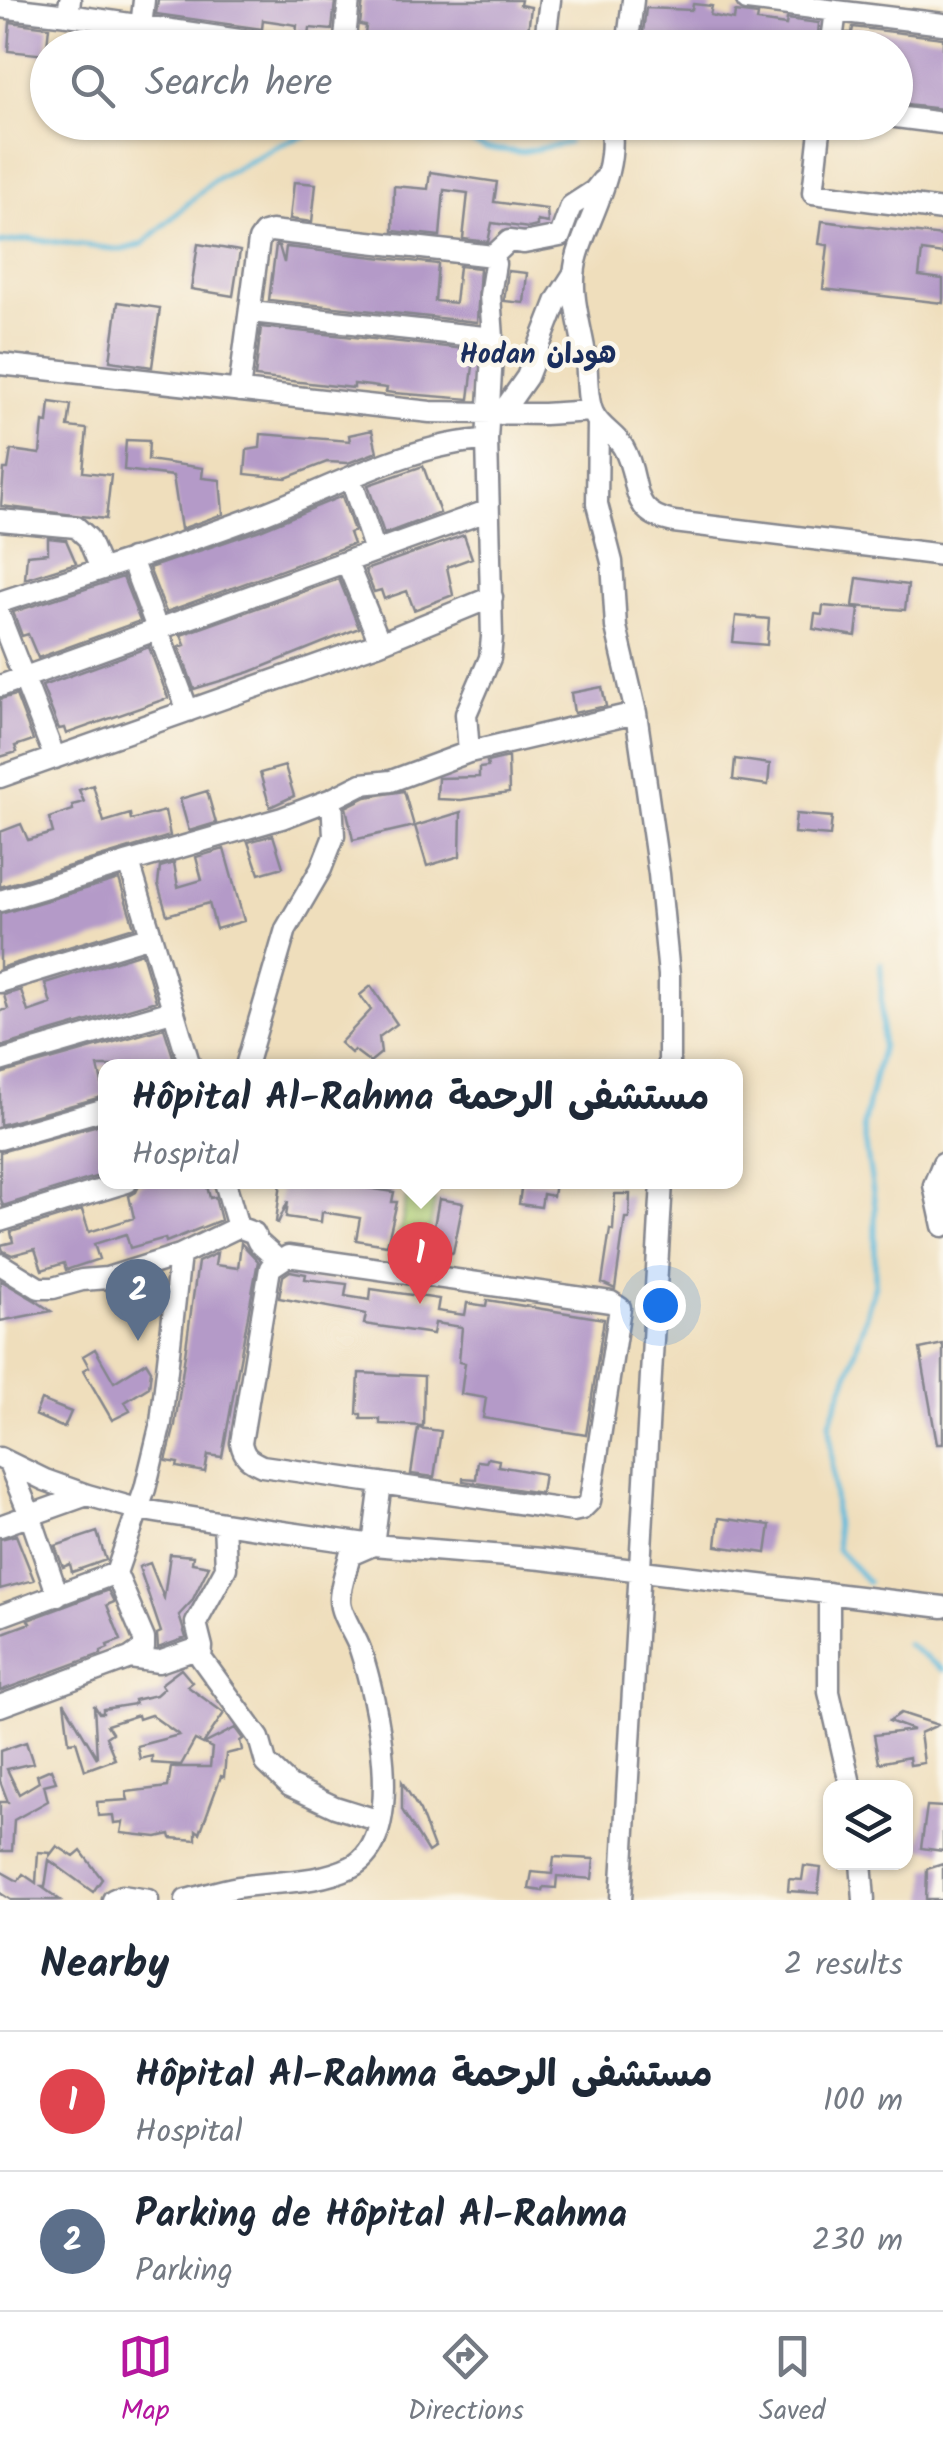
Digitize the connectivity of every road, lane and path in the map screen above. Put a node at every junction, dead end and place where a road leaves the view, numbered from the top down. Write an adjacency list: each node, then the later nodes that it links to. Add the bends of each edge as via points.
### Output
1 (144, 0): 10 (street)
2 (349, 0): 12 (street)
3 (550, 0): 13 (street)
4 (633, 0): 14 (street)
5 (747, 0): 8 (street)
6 (0, 7): 7 (street)
7 (69, 8): 10 (street)
8 (836, 11): 9 (street); 15 (street)
9 (943, 24)
10 (141, 27): 11 (street)
11 (163, 30)
12 (346, 30)
13 (546, 30)
14 (629, 30)
15 (833, 30)
16 (913, 119): 17 (street)
17 (943, 123)
18 (613, 140): 20 (street)
19 (819, 140): 21 (street, via 813,193)
20 (610, 171): 22 (street, via 572,206 560,236 509,241); 23 (street)
21 (943, 210)
22 (493, 256): 24 (street, via 271,231 259,240); 25 (street)
23 (573, 275): 28 (street, via 527,376); 29 (street)
24 (251, 312): 25 (street); 27 (street)
25 (493, 338): 28 (street)
26 (0, 364): 27 (street)
27 (238, 391): 28 (street)
28 (494, 414): 29 (street); 30 (street)
29 (595, 416): 35 (street, via 622,447 640,503 656,519); 47 (street, via 597,504)
30 (487, 440): 31 (street, via 447,444); 32 (street)
31 (351, 479): 34 (street); 36 (street)
32 (488, 512): 34 (street); 39 (street)
33 (0, 520): 38 (street, via 76,527)
34 (375, 551): 37 (street)
35 (943, 555)
36 (131, 559): 38 (street); 42 (street)
37 (347, 562): 42 (street); 43 (street)
38 (100, 569): 40 (street)
39 (492, 598): 43 (street); 48 (street, via 490,658 466,714)
40 (0, 602)
41 (0, 617): 44 (street)
42 (158, 629): 44 (street); 46 (street)
43 (380, 643): 46 (street)
44 (24, 678): 45 (street); 49 (street)
45 (0, 686)
46 (188, 711): 49 (street)
47 (636, 714): 48 (street); 59 (street, via 669,975)
48 (469, 752): 51 (street)
49 (55, 758): 50 (street)
50 (0, 777)
51 (332, 799): 52 (street); 58 (street, via 334,836 286,929)
52 (129, 862): 53 (street); 54 (street)
53 (0, 901)
54 (151, 936): 55 (street); 56 (street)
55 (0, 982)
56 (172, 1011): 57 (street); 60 (street)
57 (188, 1059)
58 (248, 1059)
59 (669, 1059)
60 (0, 1061)
61 (98, 1111): 62 (street)
62 (0, 1139)
63 (943, 1163): 68 (street, via 934,1185)
64 (104, 1189): 67 (street)
65 (226, 1189): 69 (street)
66 (662, 1189): 81 (street)
67 (0, 1221)
68 (943, 1226)
69 (238, 1227): 70 (street); 71 (street, via 254,1233)
70 (180, 1255): 72 (street, via 46,1290); 76 (street, via 161,1423)
71 (279, 1261): 74 (street, via 270,1268 244,1454 262,1466); 74 (street, via 304,1256 620,1308 590,1501 582,1510)
72 (0, 1264)
73 (4, 1461): 75 (street); 77 (street)
74 (382, 1483): 80 (street)
75 (87, 1495): 76 (street); 77 (street)
76 (137, 1508): 78 (street); 82 (street)
77 (30, 1515): 79 (street); 84 (street)
78 (224, 1523): 80 (street); 87 (street, via 226,1568 196,1623)
79 (0, 1526)
80 (373, 1545): 81 (street); 91 (street, via 350,1555 340,1602 370,1683 383,1749)
81 (638, 1569): 83 (street); 96 (street)
82 (116, 1572): 84 (street); 88 (street, via 144,1639 144,1648)
83 (829, 1593): 85 (street); 90 (street, via 830,1692)
84 (58, 1596): 86 (street)
85 (943, 1606)
86 (0, 1616)
87 (202, 1647): 88 (street, via 159,1662); 91 (street, via 201,1658 259,1738 266,1763 290,1786)
88 (130, 1658): 89 (street)
89 (0, 1706)
90 (850, 1780)
91 (380, 1821): 95 (street, via 356,1865 330,1876)
92 (862, 1870): 97 (street)
93 (113, 1900): 94 (street)
94 (148, 1900)
95 (186, 1900)
96 (621, 1900)
97 (864, 1900)

